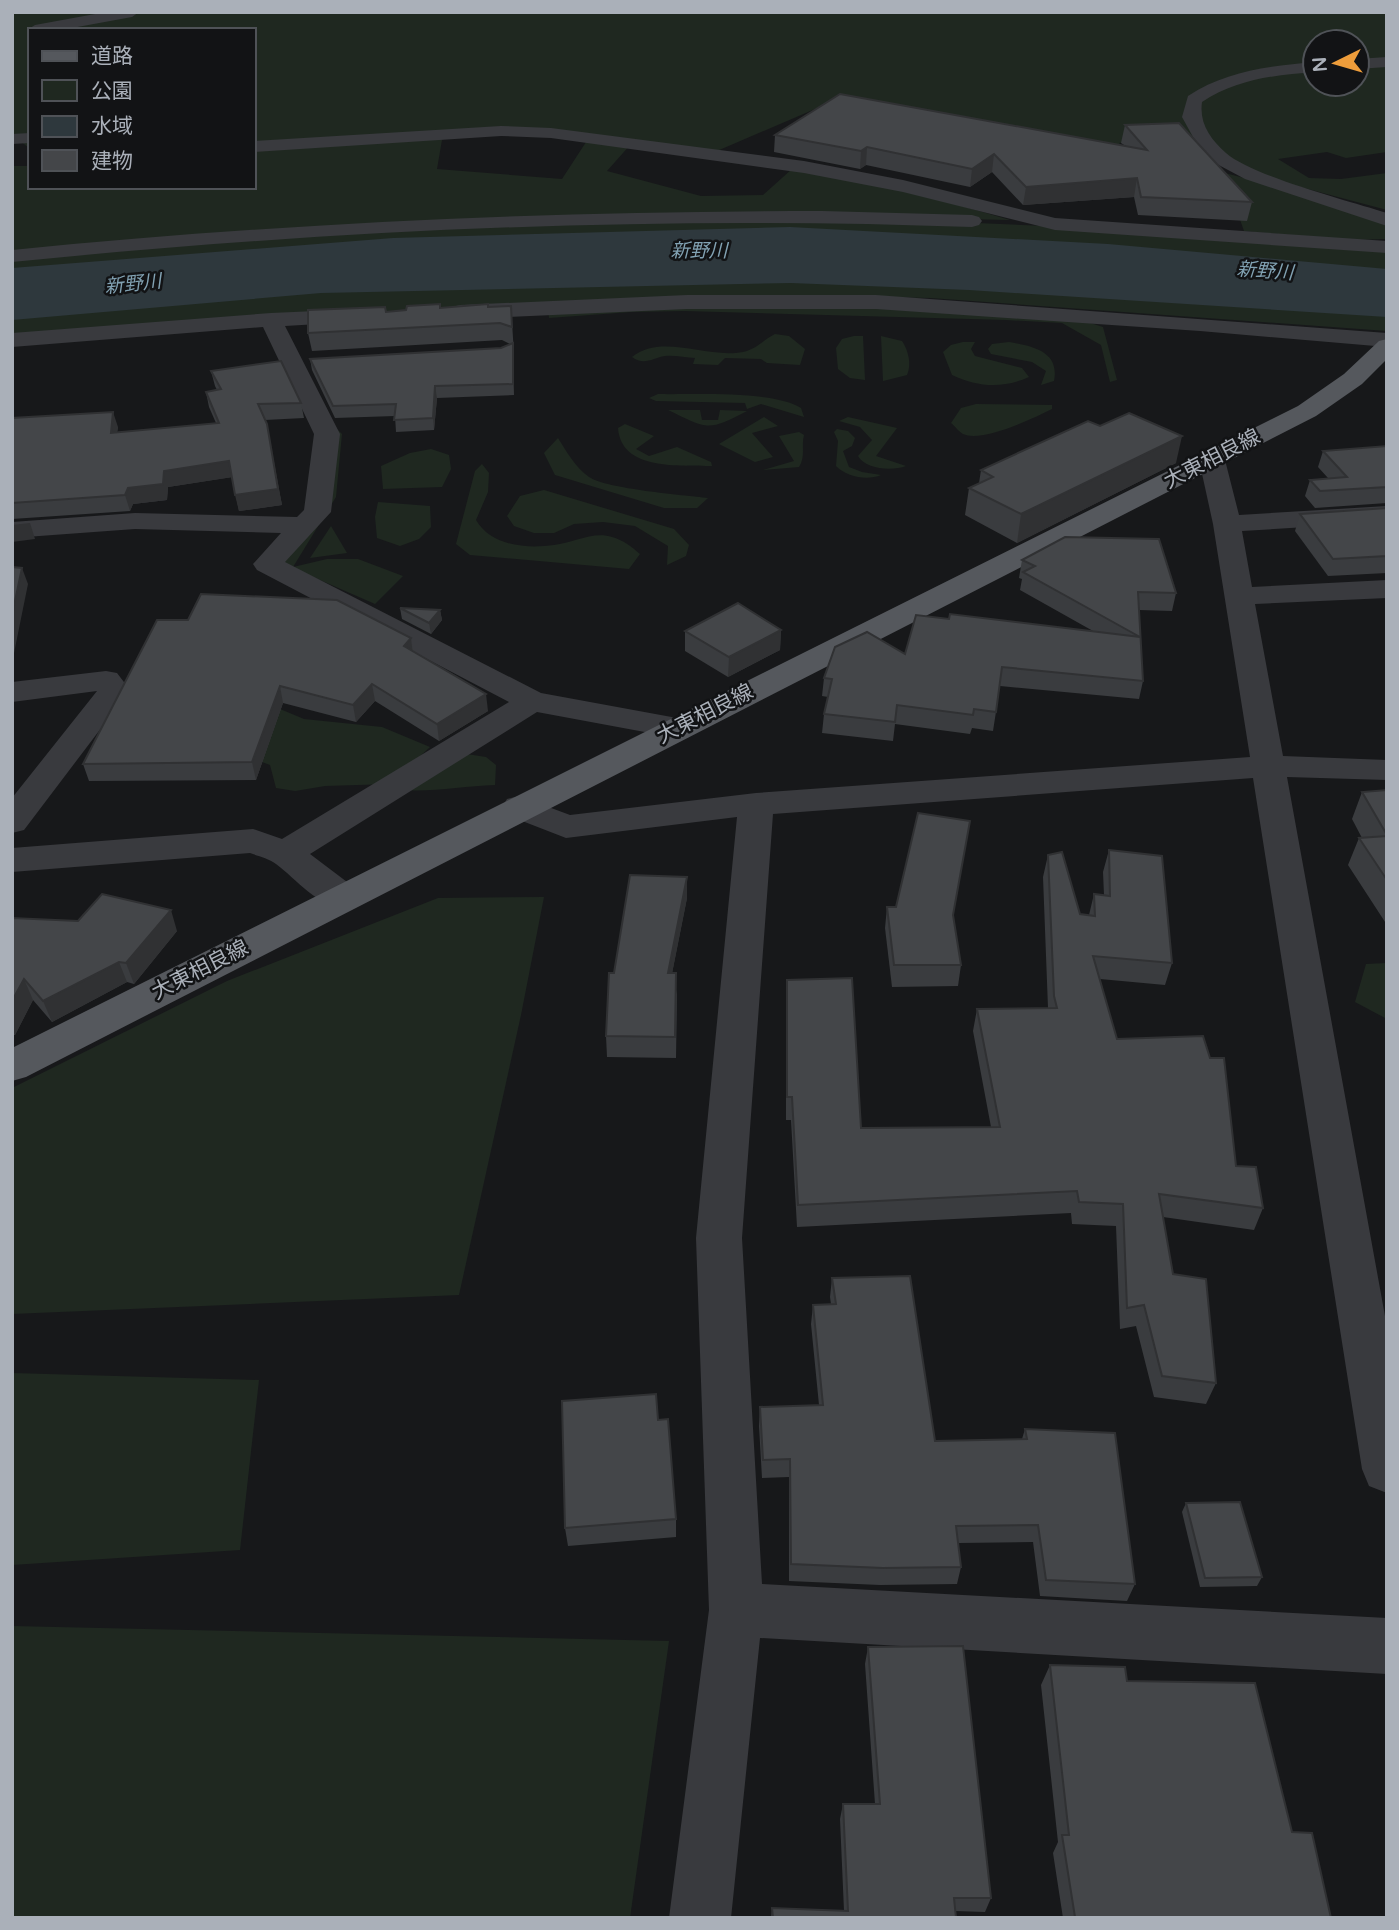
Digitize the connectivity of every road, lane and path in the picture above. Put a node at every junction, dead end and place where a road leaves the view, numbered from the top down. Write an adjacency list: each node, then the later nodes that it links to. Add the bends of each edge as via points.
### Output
1 (132, 12): 2 (street)
2 (45, 28)
3 (1301, 70): 5 (street, via 1243,77 1205,92 1194,100 1191,117 1199,133 1220,158 1252,175)
4 (256, 147): 6 (street, via 501,131 551,133 804,167)
5 (1387, 220)
6 (1055, 224): 7 (street); 8 (street, via 768,215 480,223 279,233)
7 (1387, 247)
8 (12, 256)
9 (437, 313): 13 (street, via 687,302 876,302)
10 (382, 315): 11 (street)
11 (271, 320): 12 (street); 18 (street, via 304,361 327,434 317,512)
12 (12, 340)
13 (1387, 340)
14 (1387, 346): 15 (main road, 大東相良線, via 1353,379 1307,411)
15 (1212, 460): 17 (street); 24 (main road, 大東相良線)
16 (1387, 514): 17 (street)
17 (1227, 524): 21 (street)
18 (303, 525): 19 (street, via 135,521); 23 (street, via 267,564)
19 (12, 530)
20 (1387, 589): 21 (street)
21 (1238, 596): 25 (street)
22 (12, 692): 29 (street, via 106,680 114,691)
23 (533, 701): 24 (street); 30 (street)
24 (677, 728): 28 (main road, 大東相良線)
25 (1269, 766): 26 (street); 27 (street); 34 (street)
26 (1387, 770)
27 (756, 804): 28 (street, via 566,827); 35 (street, via 719,1238)
28 (519, 807): 32 (main road, 大東相良線)
29 (12, 822)
30 (285, 853): 31 (street, via 253,841); 32 (street)
31 (12, 859)
32 (342, 897): 33 (main road, 大東相良線)
33 (12, 1066)
34 (1387, 1469)
35 (736, 1610): 36 (street); 37 (street)
36 (1387, 1646)
37 (700, 1918)

